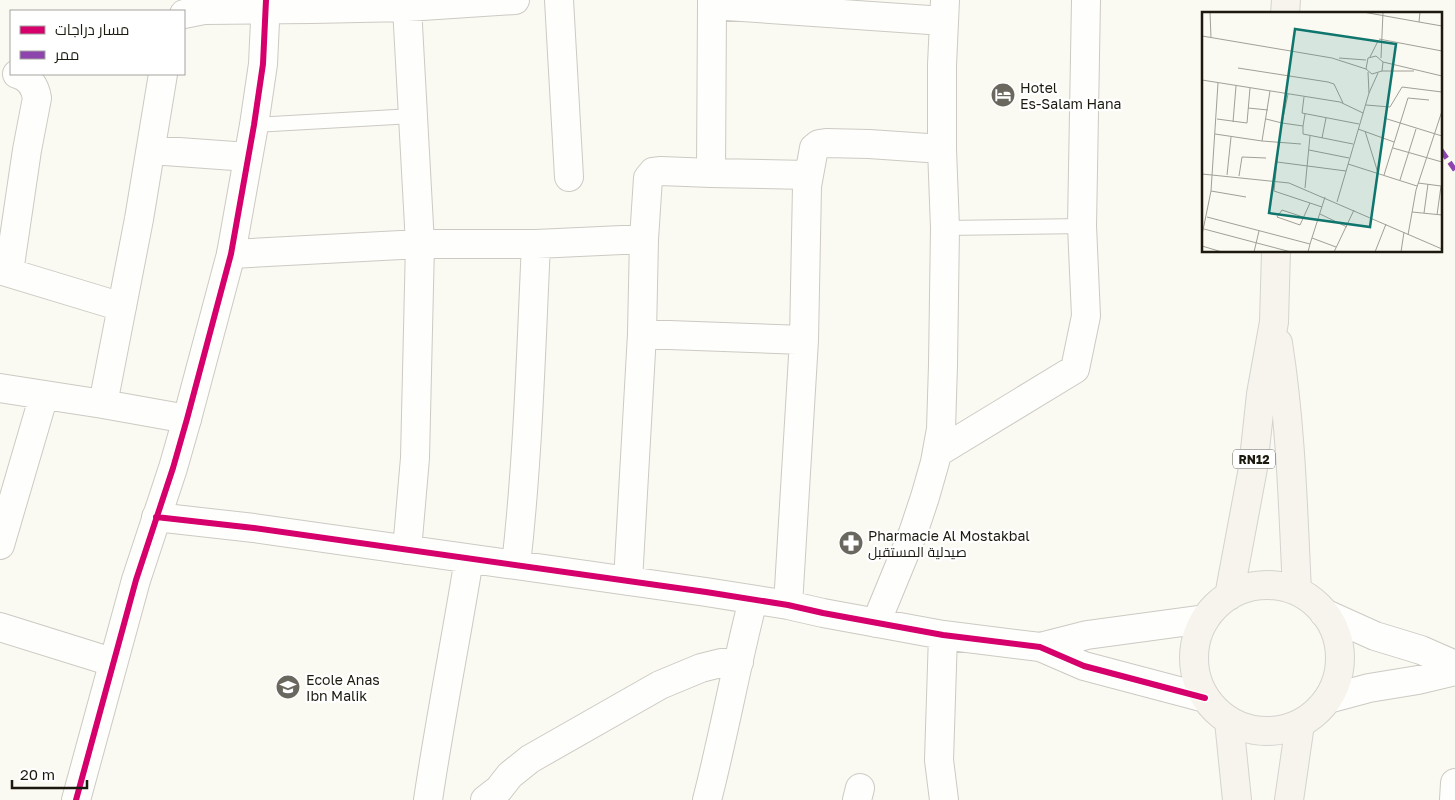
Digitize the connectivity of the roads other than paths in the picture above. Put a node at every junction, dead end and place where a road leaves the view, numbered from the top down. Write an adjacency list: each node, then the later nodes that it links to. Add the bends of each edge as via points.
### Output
1 (514, 0): 6 (street)
2 (559, 0): 18 (street)
3 (1086, 0): 19 (street)
4 (712, 2): 7 (street); 16 (street)
5 (266, 4): 6 (street, via 312,10); 8 (street); 12 (street, via 263,64)
6 (407, 7): 11 (street)
7 (945, 10): 13 (street)
8 (185, 14)
9 (19, 75): 26 (street, via 30,80 37,98)
10 (163, 75): 14 (street)
11 (413, 116): 12 (lane); 22 (street)
12 (254, 125): 15 (street)
13 (942, 149): 17 (street, via 819,144 814,148); 20 (street)
14 (151, 150): 15 (street); 27 (street)
15 (248, 157): 25 (street)
16 (711, 172): 17 (street); 21 (street, via 653,172 648,178)
17 (808, 175): 30 (street)
18 (569, 177)
19 (1082, 226): 20 (lane); 35 (street, via 1086,316 1075,369)
20 (945, 228): 35 (street, via 943,365)
21 (644, 239): 23 (street); 29 (street)
22 (420, 244): 23 (street); 25 (street); 38 (street, via 415,458)
23 (536, 244): 40 (street)
24 (1276, 252): 28 (main road, RN12)
25 (231, 254): 34 (street)
26 (4, 271): 27 (street)
27 (122, 307): 33 (street)
28 (1274, 322): 42 (main road, RN12, via 1286,393); 43 (main road, RN12)
29 (642, 334): 30 (street); 41 (street)
30 (804, 340): 45 (street)
31 (0, 388): 32 (street)
32 (44, 395): 33 (street); 37 (street)
33 (104, 404): 34 (street)
34 (188, 418): 36 (street)
35 (937, 452): 48 (street, via 913,533)
36 (156, 517): 38 (street); 52 (street)
37 (0, 545)
38 (407, 550): 39 (street)
39 (469, 558): 40 (street); 62 (street)
40 (516, 565): 41 (street)
41 (628, 582): 44 (street)
42 (1297, 591): 43 (main road, via 1262,585 1245,588); 46 (main road)
43 (1229, 596): 47 (main road)
44 (753, 600): 45 (street); 53 (street)
45 (788, 604): 48 (street)
46 (1324, 613): 54 (street, via 1374,636 1421,650); 57 (main road, via 1334,629 1340,664)
47 (1205, 619): 51 (street, via 1087,635); 56 (main road, via 1194,650 1194,667)
48 (876, 623): 50 (street)
49 (1, 632): 52 (street)
50 (943, 635): 51 (street); 65 (street, via 939,760)
51 (1040, 647): 56 (street, via 1084,666)
52 (112, 662): 61 (street)
53 (739, 662): 63 (street, via 701,668 660,685 530,759); 64 (street)
54 (1455, 665)
55 (1455, 671): 57 (street)
56 (1205, 698): 58 (main road)
57 (1328, 699): 59 (main road, via 1315,714)
58 (1229, 721): 59 (main road, via 1246,729 1264,732); 66 (main road)
59 (1300, 724): 67 (main road)
60 (1455, 783): 68 (street)
61 (76, 800)
62 (428, 800)
63 (485, 800)
64 (707, 800)
65 (944, 800)
66 (1237, 800)
67 (1289, 800)
68 (1454, 800)

